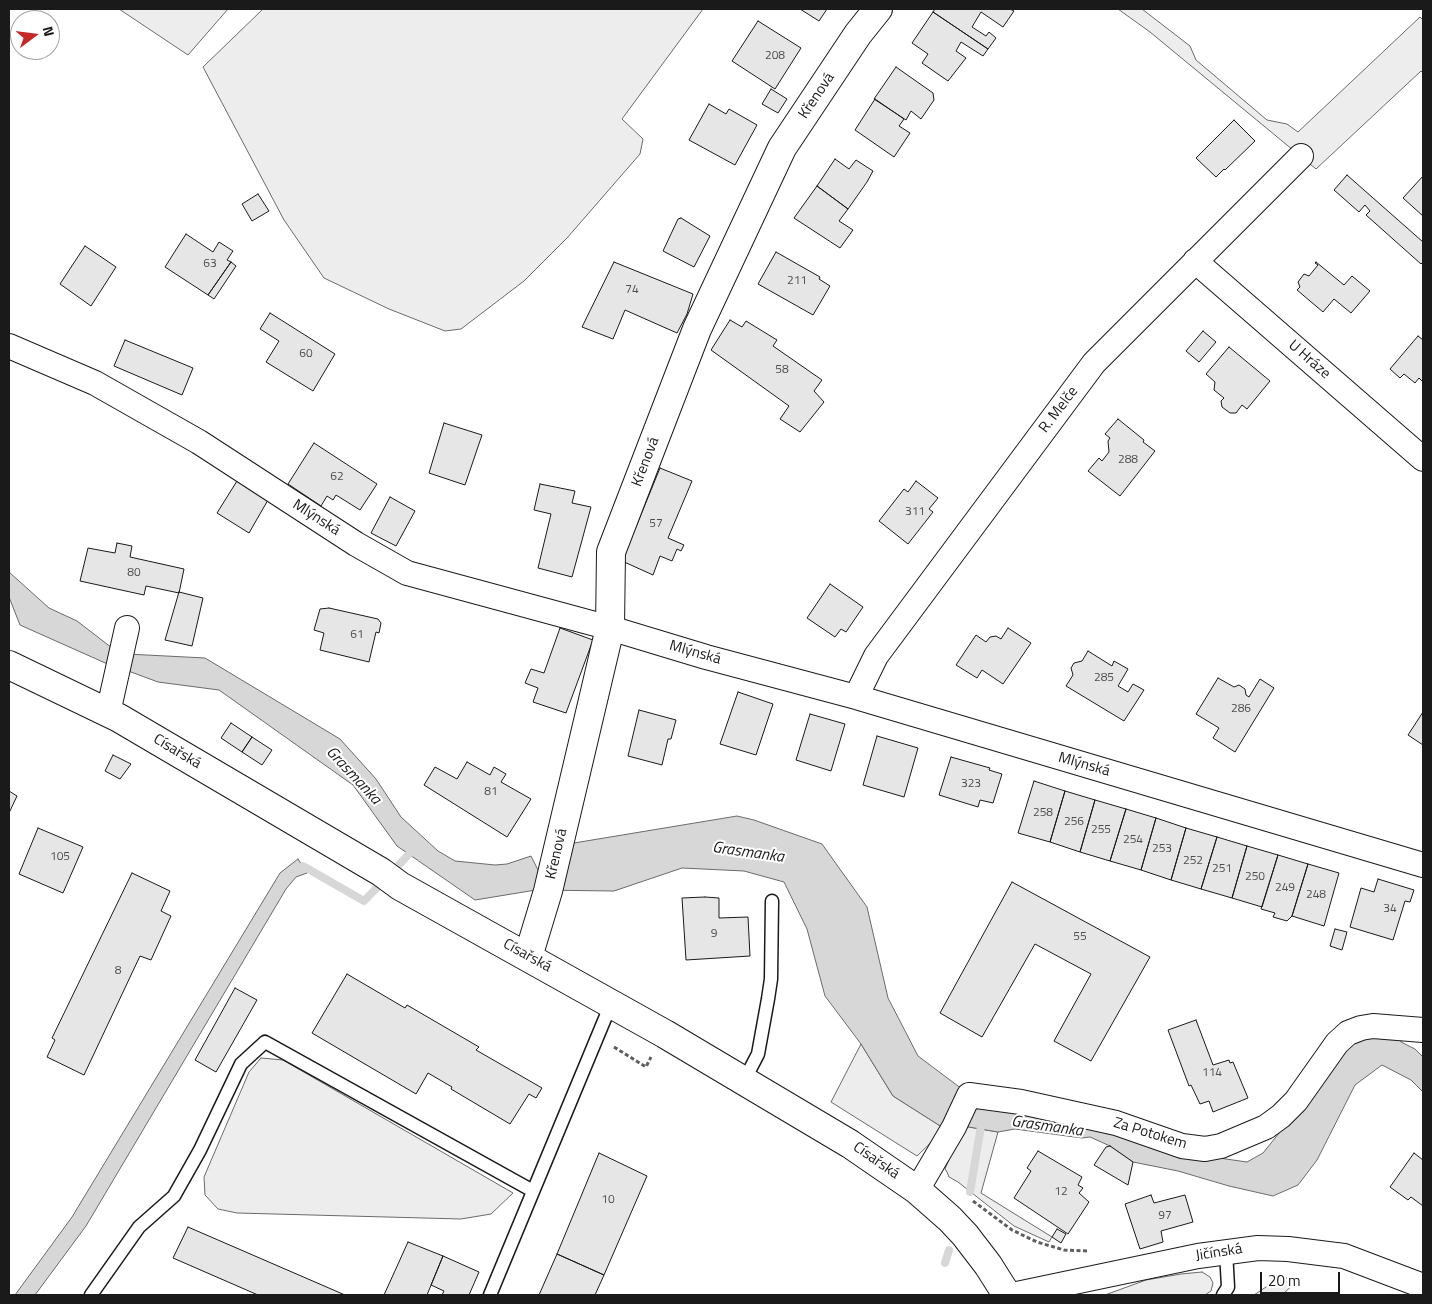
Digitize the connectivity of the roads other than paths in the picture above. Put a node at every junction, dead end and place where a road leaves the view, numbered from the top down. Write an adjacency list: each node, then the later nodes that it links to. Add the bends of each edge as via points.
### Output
1 (878, 9): 7 (street, Křenová, via 782,148 696,329 611,552)
2 (1301, 156): 3 (street, R. Melče)
3 (1195, 261): 5 (street, U Hráze); 9 (street, R. Melče, via 1094,363 876,656)
4 (9, 346): 7 (street, Mlýnská, via 95,383 199,442 356,544 408,572)
5 (1423, 459)
6 (127, 628): 10 (street)
7 (610, 628): 9 (street, Mlýnská); 13 (street, Křenová)
8 (9, 665): 10 (street, Císařská)
9 (856, 697): 11 (street, Mlýnská)
10 (108, 713): 13 (street, Císařská)
11 (1423, 865)
12 (772, 901): 16 (lane, via 771,980 758,1054)
13 (528, 957): 14 (street, Císařská)
14 (611, 1004): 16 (street, Císařská); 18 (lane)
15 (1423, 1030): 17 (street, Za Potokem, via 1373,1026 1348,1034 1337,1043 1296,1101 1281,1116 1239,1139 1205,1149 1182,1146 1116,1122 970,1093)
16 (744, 1081): 17 (street, Císařská, via 850,1144)
17 (917, 1190): 23 (street, Císařská, via 957,1227)
18 (533, 1191): 21 (lane, via 265,1042 240,1064 200,1150 174,1196 139,1227); 22 (lane)
19 (1226, 1251): 20 (street, Jičínská, via 1288,1249 1344,1256); 24 (street, Jičínská); 25 (lane, via 1228,1287)
20 (1423, 1286)
21 (91, 1295)
22 (490, 1295)
23 (1007, 1295)
24 (1012, 1295)
25 (1223, 1295)

